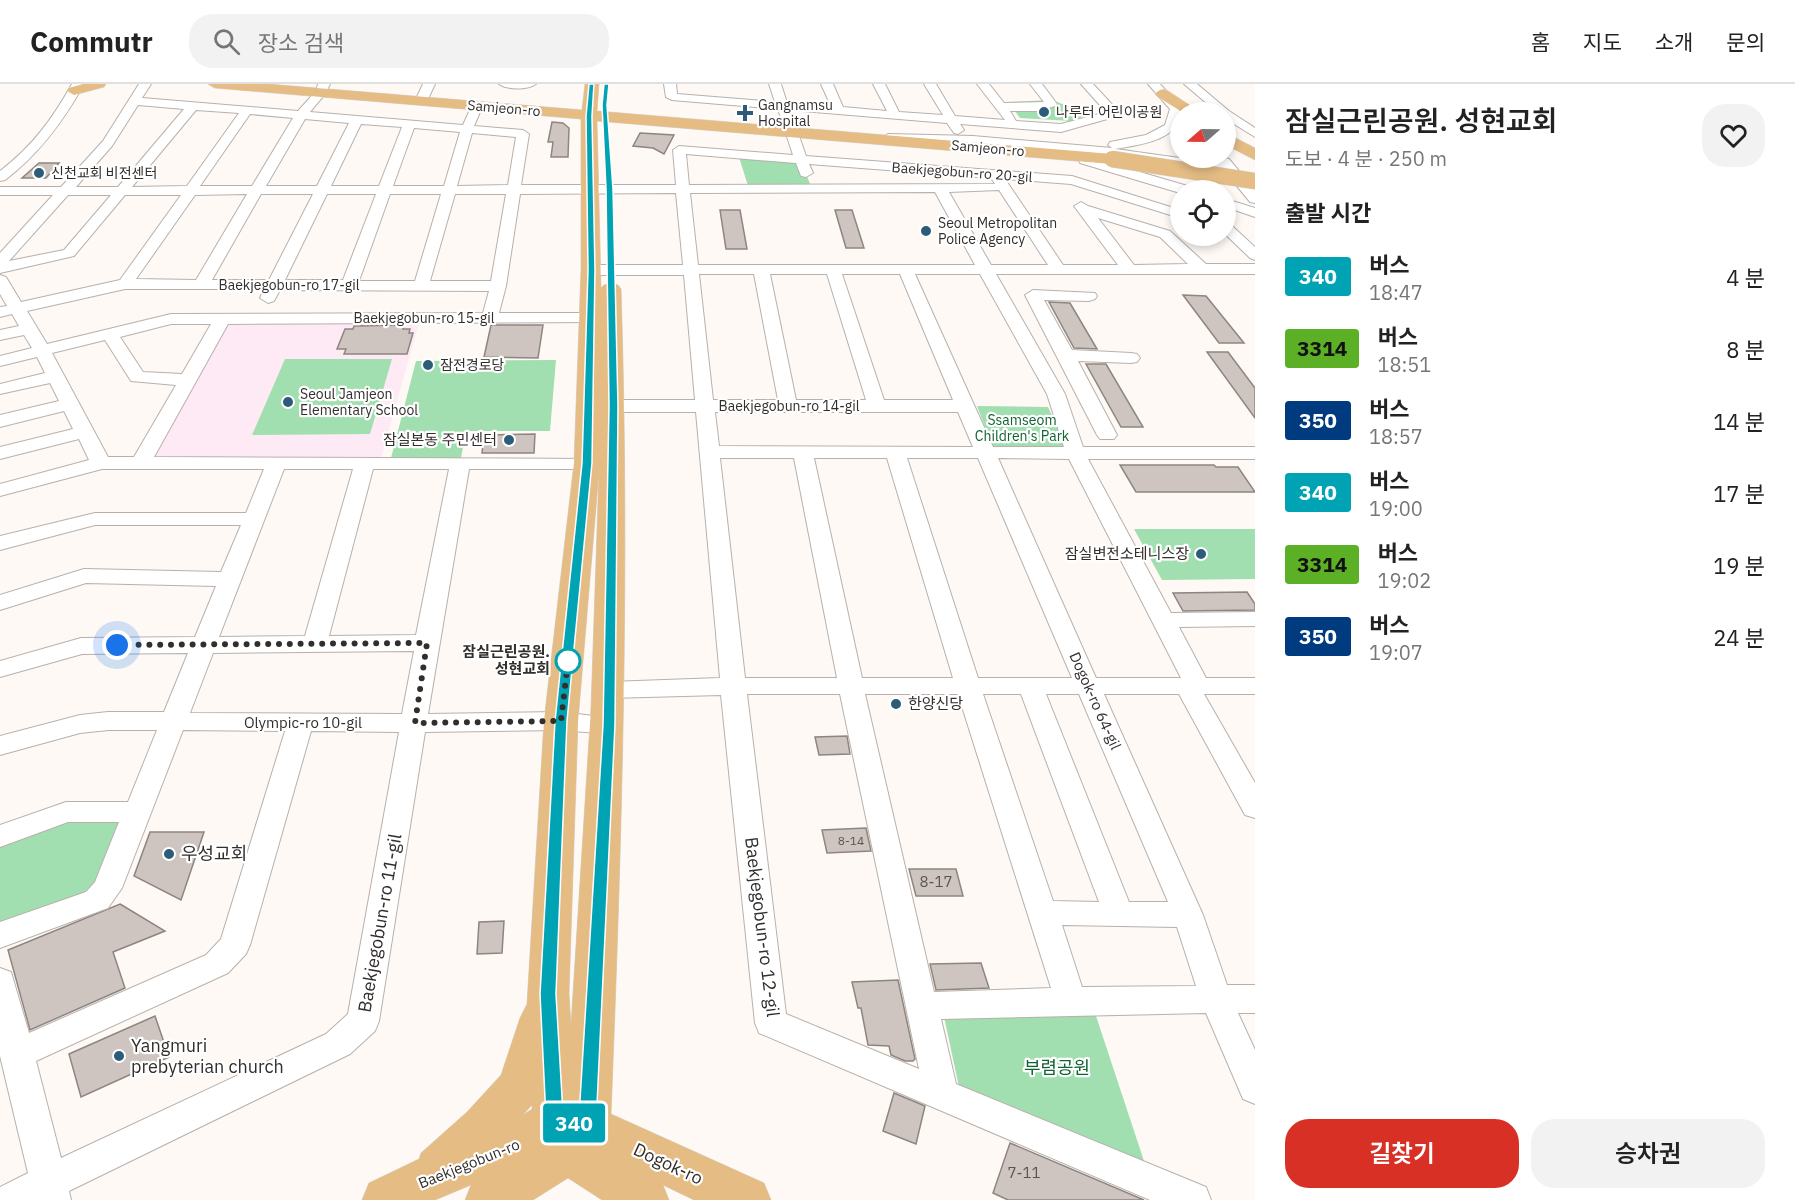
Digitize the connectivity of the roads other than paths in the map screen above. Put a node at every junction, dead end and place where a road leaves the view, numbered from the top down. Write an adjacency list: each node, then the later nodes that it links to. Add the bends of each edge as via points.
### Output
1 (99, 84): 18 (main road)
2 (146, 84): 22 (street)
3 (218, 84): 19 (main road, Samjeon-ro)
4 (429, 84): 21 (street)
5 (505, 84): 6 (street)
6 (530, 84)
7 (592, 84): 34 (main road)
8 (606, 84): 34 (main road)
9 (670, 84): 28 (street, via 672,97 725,97)
10 (775, 84): 28 (street)
11 (827, 84): 31 (street)
12 (879, 84): 33 (street)
13 (930, 84): 36 (street)
14 (983, 84): 29 (street)
15 (1036, 84): 29 (street, via 1051,104)
16 (1088, 84): 39 (street, via 1114,113 1061,128)
17 (1190, 84): 25 (street)
18 (76, 87): 55 (street, via 45,137 25,159)
19 (323, 88): 21 (main road, Samjeon-ro); 32 (street)
20 (1159, 89): 23 (street); 24 (main road)
21 (421, 100): 26 (main road, Samjeon-ro)
22 (135, 101): 27 (street); 68 (street, via 108,143)
23 (1170, 102)
24 (1178, 102)
25 (1212, 102)
26 (477, 105): 34 (main road, Samjeon-ro); 41 (street)
27 (193, 106): 30 (street); 69 (street)
28 (782, 106): 31 (street); 42 (street)
29 (1002, 107): 39 (street)
30 (247, 110): 32 (street); 70 (street)
31 (839, 111): 33 (street)
32 (301, 115): 35 (street); 71 (street)
33 (895, 115): 36 (street)
34 (597, 116): 42 (main road, Samjeon-ro); 60 (main road)
35 (357, 120): 38 (street); 72 (street)
36 (952, 120): 39 (street); 45 (street)
37 (1236, 120): 43 (street)
38 (409, 124): 41 (street); 64 (street)
39 (1015, 124)
40 (1170, 126): 47 (street, via 1140,140)
41 (467, 129): 65 (street); 66 (street, via 523,134)
42 (792, 131): 44 (main road, Samjeon-ro); 51 (street)
43 (1255, 133)
44 (883, 138): 45 (street); 50 (street, via 908,145); 53 (main road, Samjeon-ro, bridge)
45 (963, 140): 47 (street)
46 (1236, 144): 49 (main road)
47 (1070, 148): 53 (street)
48 (738, 154): 51 (street, Baekjegobun-ro 20-gil); 58 (street, Baekjegobun-ro 20-gil, via 679,150); 61 (street)
49 (1255, 155)
50 (1050, 158): 52 (street); 56 (street)
51 (800, 159): 54 (street, Baekjegobun-ro 20-gil); 62 (street)
52 (1085, 160): 53 (street); 57 (street)
53 (1238, 173): 73 (street)
54 (995, 174): 56 (street, Baekjegobun-ro 20-gil); 59 (street)
55 (0, 177)
56 (1061, 180): 75 (street); 76 (street, Baekjegobun-ro 20-gil)
57 (1170, 185)
58 (685, 188): 60 (street, Baekjegobun-ro 20-gil); 61 (street, Baekjegobun-ro 20-gil); 87 (street, Baekjegobun-ro 12-gil)
59 (1004, 188): 63 (street, Baekjegobun-ro 20-gil); 82 (street)
60 (600, 189): 66 (street, Baekjegobun-ro 20-gil); 86 (main road)
61 (749, 189): 62 (street, Baekjegobun-ro 20-gil)
62 (812, 189): 63 (street, Baekjegobun-ro 20-gil)
63 (940, 189): 90 (street)
64 (384, 190): 65 (street, Baekjegobun-ro 20-gil); 72 (street, Baekjegobun-ro 20-gil); 97 (street)
65 (449, 190): 66 (street, Baekjegobun-ro 20-gil); 98 (street)
66 (514, 190): 99 (street)
67 (0, 191): 68 (street, Baekjegobun-ro 20-gil)
68 (63, 191): 69 (street, Baekjegobun-ro 20-gil); 80 (street)
69 (122, 191): 70 (street, Baekjegobun-ro 20-gil); 92 (street, via 69,253)
70 (190, 191): 71 (street, Baekjegobun-ro 20-gil); 93 (street)
71 (256, 191): 72 (street, Baekjegobun-ro 20-gil); 94 (street)
72 (321, 191): 95 (street)
73 (1255, 199)
74 (1236, 206): 77 (street)
75 (1083, 209): 83 (street); 84 (street, via 1165,234)
76 (1170, 211)
77 (1255, 213)
78 (1236, 237): 79 (street)
79 (1255, 255)
80 (0, 262)
81 (0, 268): 92 (street)
82 (1058, 268): 83 (street); 90 (street)
83 (1129, 268): 84 (street)
84 (1202, 269): 85 (street)
85 (1255, 269)
86 (601, 270): 87 (street); 103 (main road); 117 (main road)
87 (693, 270): 88 (street); 118 (street, Baekjegobun-ro 12-gil)
88 (761, 270): 89 (street); 119 (street)
89 (833, 270): 91 (street); 120 (street)
90 (985, 270): 91 (street); 129 (street, via 1056,394)
91 (906, 271): 121 (street, Dogok-ro 64-gil)
92 (70, 275): 93 (street, Baekjegobun-ro 17-gil); 101 (street, Baekjegobun-ro 17-gil)
93 (125, 284): 94 (street, Baekjegobun-ro 17-gil)
94 (201, 285): 95 (street, Baekjegobun-ro 17-gil)
95 (274, 285): 97 (street, Baekjegobun-ro 17-gil); 105 (street)
96 (2, 286): 101 (street)
97 (350, 286): 98 (street, Baekjegobun-ro 17-gil)
98 (422, 286): 99 (street, Baekjegobun-ro 17-gil)
99 (498, 286): 102 (street)
100 (1089, 296): 110 (street, via 1033,295)
101 (8, 310): 106 (street)
102 (490, 317): 103 (street, Baekjegobun-ro 15-gil); 105 (street, Baekjegobun-ro 15-gil)
103 (590, 318): 137 (main road)
104 (222, 319): 105 (street, Baekjegobun-ro 15-gil); 107 (street, Baekjegobun-ro 15-gil, via 171,319); 114 (street)
105 (257, 319)
106 (29, 329): 108 (street); 109 (street)
107 (110, 334): 109 (street, Baekjegobun-ro 15-gil); 114 (street, via 137,377)
108 (0, 335)
109 (42, 351): 112 (street, Baekjegobun-ro 15-gil); 113 (street)
110 (1066, 355): 111 (street); 124 (street)
111 (1131, 358)
112 (0, 361)
113 (55, 376): 115 (street); 116 (street)
114 (188, 380): 133 (street)
115 (0, 389)
116 (70, 404): 122 (street); 123 (street)
117 (614, 406): 118 (street, Baekjegobun-ro 14-gil); 156 (main road)
118 (706, 406): 119 (street, Baekjegobun-ro 14-gil); 125 (street, Baekjegobun-ro 12-gil)
119 (788, 406): 120 (street, Baekjegobun-ro 14-gil)
120 (877, 406): 121 (street, Baekjegobun-ro 14-gil)
121 (965, 406): 128 (street, Dogok-ro 64-gil)
122 (0, 421)
123 (84, 432): 130 (street); 132 (street)
124 (1107, 435)
125 (711, 452): 126 (street); 149 (street, Baekjegobun-ro 12-gil)
126 (803, 452): 127 (street); 150 (street)
127 (895, 452): 128 (street); 151 (street)
128 (985, 452): 129 (street); 155 (street, Dogok-ro 64-gil)
129 (1075, 452): 131 (street); 143 (street)
130 (0, 453)
131 (1255, 453)
132 (101, 463): 133 (street); 138 (street)
133 (141, 463): 134 (street)
134 (276, 463): 135 (street); 139 (street)
135 (365, 463): 136 (street); 146 (street)
136 (460, 463): 137 (street); 145 (street, Baekjegobun-ro 11-gil)
137 (587, 463): 157 (main road)
138 (0, 490)
139 (254, 519): 140 (street, via 95,519); 141 (street)
140 (0, 543)
141 (230, 579): 142 (street, via 84,576); 147 (street)
142 (0, 603)
143 (1165, 620): 144 (street); 153 (street)
144 (1255, 620)
145 (427, 643): 146 (street); 160 (street, Baekjegobun-ro 11-gil)
146 (315, 645): 147 (street)
147 (203, 646): 148 (street, via 81,646); 158 (street)
148 (0, 669)
149 (734, 686): 150 (street); 156 (street); 178 (street, Baekjegobun-ro 12-gil, via 771,1023)
150 (851, 686): 151 (street); 175 (street)
151 (968, 686): 152 (street); 166 (street)
152 (1030, 686): 155 (street); 167 (street)
153 (1192, 686): 154 (street); 155 (street); 163 (street)
154 (1255, 686)
155 (1089, 687): 168 (street, Dogok-ro 64-gil)
156 (609, 690): 161 (main road)
157 (561, 721): 160 (street, Olympic-ro 10-gil); 161 (street, Olympic-ro 10-gil); 171 (main road)
158 (172, 723): 159 (street, Olympic-ro 10-gil); 162 (street, Olympic-ro 10-gil, via 83,722); 164 (street)
159 (300, 723): 160 (street, Olympic-ro 10-gil); 176 (street, via 235,945 217,964)
160 (415, 723): 181 (street, Baekjegobun-ro 11-gil, via 363,1021 338,1044)
161 (609, 725): 179 (main road)
162 (0, 746)
163 (1255, 808)
164 (137, 812): 165 (street, via 66,812); 169 (street, via 107,888 97,900)
165 (0, 836)
166 (1042, 913): 167 (street); 174 (street)
167 (1118, 913): 168 (street)
168 (1188, 915): 172 (street, Dogok-ro 64-gil)
169 (0, 935)
170 (0, 982): 176 (street)
171 (548, 994): 179 (main road); 180 (main road, via 520,1086)
172 (1216, 999): 173 (street); 174 (street); 177 (street, Dogok-ro 64-gil)
173 (1255, 999)
174 (1071, 1001): 175 (street)
175 (922, 1006): 178 (street)
176 (16, 1054): 181 (street)
177 (1255, 1088)
178 (941, 1094): 187 (street, Baekjegobun-ro 12-gil)
179 (564, 1132): 180 (main road, Baekjegobun-ro, via 524,1142); 184 (main road); 185 (main road); 186 (main road, Dogok-ro)
180 (427, 1179): 183 (main road, Baekjegobun-ro)
181 (50, 1191): 182 (street, Baekjegobun-ro 11-gil)
182 (12, 1200)
183 (386, 1200)
184 (489, 1200)
185 (645, 1200)
186 (747, 1200)
187 (1193, 1200)

